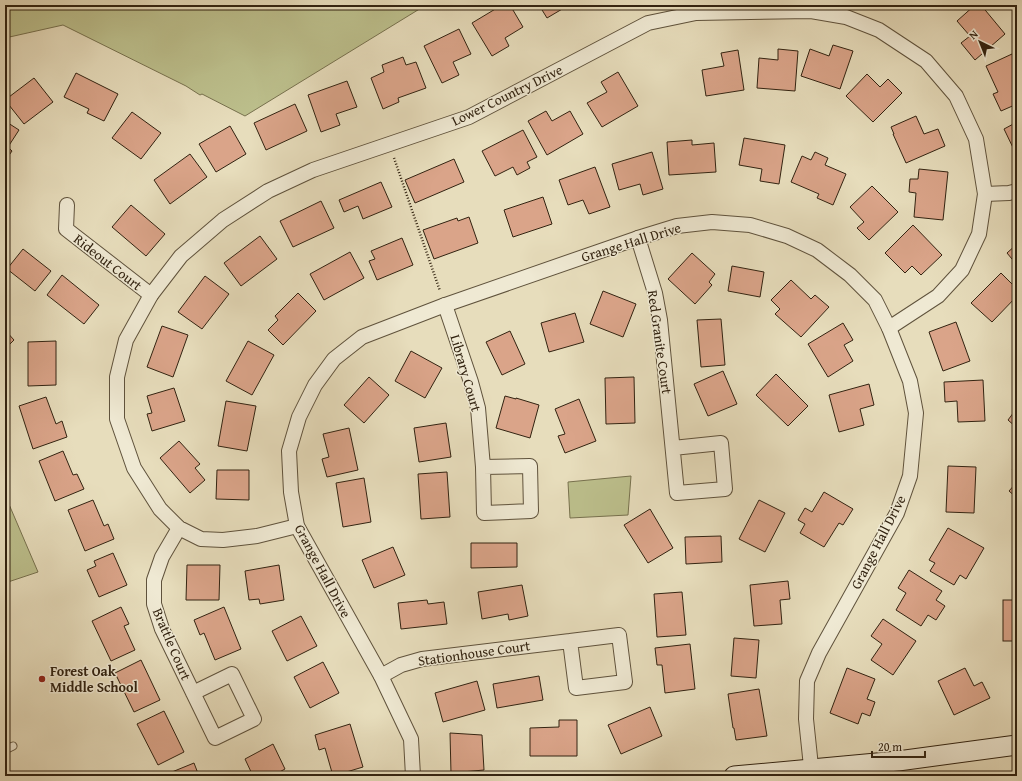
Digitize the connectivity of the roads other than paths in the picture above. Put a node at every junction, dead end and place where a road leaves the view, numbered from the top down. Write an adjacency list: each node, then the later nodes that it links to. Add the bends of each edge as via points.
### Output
1 (1017, 191): 2 (street)
2 (985, 194): 5 (street, Lower Country Drive, via 976,139 956,96 926,61 879,30 846,17 812,11 696,13 648,23 469,116 313,170 268,191 223,220 181,256); 7 (street, Lower Country Drive, via 979,234 962,270 938,296)
3 (67, 205): 5 (street, Rideout Court, via 66,229)
4 (638, 238): 6 (street, Grange Hall Drive); 7 (street, Grange Hall Drive, via 677,226 712,222 750,225 787,236 817,250 850,275 875,300); 8 (street, Red Granite Court, via 655,293 660,320)
5 (151, 295): 11 (street, Lower Country Drive, via 126,340 117,377 117,419 134,468 160,509)
6 (445, 305): 9 (street, Library Court, via 478,408); 10 (street, Grange Hall Drive, via 362,337 334,359 315,385 299,416 289,451 291,492)
7 (889, 328): 18 (street, Grange Hall Drive, via 910,381 916,413 910,476 896,513 819,653 807,681 806,719)
8 (673, 448): 8 (street, Red Granite Court, via 677,493 725,489 721,443)
9 (483, 467): 9 (street, Library Court, via 484,513 531,512 530,466)
10 (297, 526): 11 (street, Lower Country Drive, via 257,536 224,540 201,539); 13 (street, Grange Hall Drive)
11 (179, 528): 14 (street, Brattle Court, via 162,557 154,580 154,604 162,629)
12 (570, 641): 12 (street, Stationhouse Court, via 619,635 625,682 576,688); 13 (street, Stationhouse Court, via 422,659 401,665)
13 (381, 676): 19 (street, Grange Hall Drive, via 410,739)
14 (193, 693): 14 (street, Brattle Court, via 215,738 254,719 232,674)
15 (1017, 745): 18 (street)
16 (13, 746): 17 (lane)
17 (5, 750)
18 (812, 773): 20 (street)
19 (414, 776)
20 (734, 776)

